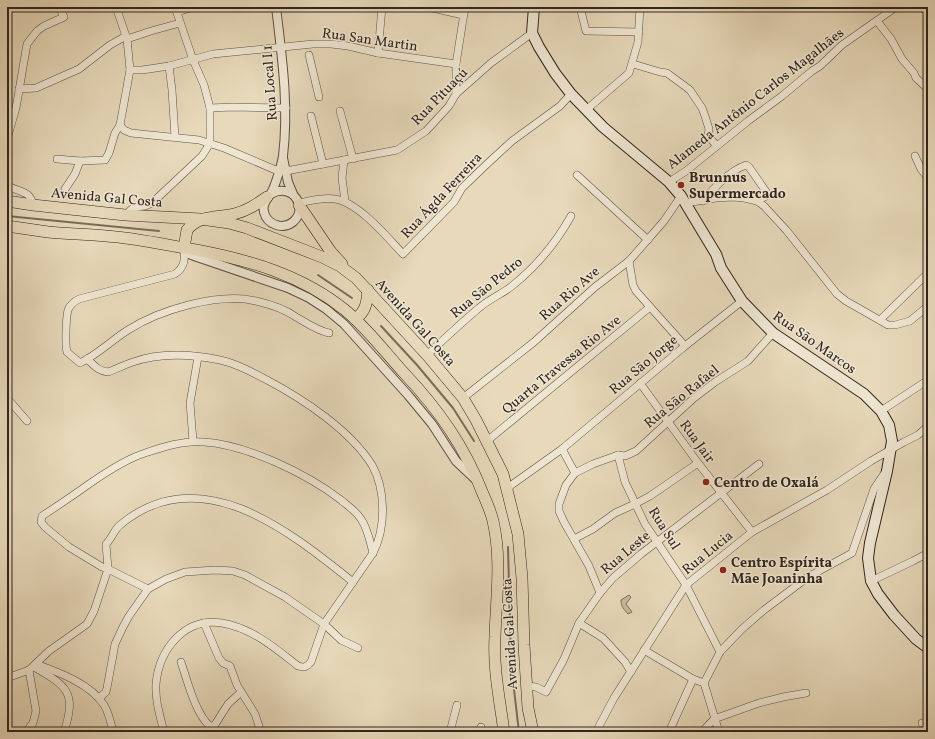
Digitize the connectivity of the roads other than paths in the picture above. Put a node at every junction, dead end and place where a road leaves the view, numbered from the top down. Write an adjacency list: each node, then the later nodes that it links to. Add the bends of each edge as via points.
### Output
1 (59, 7): 27 (street, via 64,17 44,26 27,44)
2 (116, 7): 18 (street)
3 (194, 7): 12 (street)
4 (276, 7): 19 (street, Rua Local I 1)
5 (382, 7): 20 (street)
6 (428, 7): 13 (street)
7 (465, 7): 13 (street)
8 (534, 7): 17 (main road)
9 (580, 7): 16 (street, via 586,31)
10 (640, 7): 16 (street)
11 (896, 7): 14 (street, Alameda Antônio Carlos Magalhães)
12 (176, 10): 15 (street)
13 (463, 15): 23 (street)
14 (877, 21): 28 (street, via 916,78); 41 (street, Alameda Antônio Carlos Magalhães, via 842,45 820,66)
15 (180, 23): 18 (street); 22 (street)
16 (639, 32): 24 (street)
17 (532, 33): 29 (street, Rua Pituaçú); 30 (main road, Rua São Marcos, via 555,73)
18 (126, 38): 26 (street); 27 (street, via 110,45 79,69 36,88)
19 (281, 47): 20 (street, Rua San Martin, via 331,44); 22 (street, Rua San Martin, via 214,54); 33 (street, Rua Local I 1)
20 (378, 53): 23 (street, Rua San Martin)
21 (309, 55): 31 (street)
22 (193, 60): 25 (street, Rua San Martin); 32 (street, via 204,85)
23 (456, 64): 29 (street)
24 (633, 64): 34 (street, via 629,74); 41 (street, via 667,73 690,90 705,116 709,129 708,136)
25 (169, 66): 26 (street, Rua San Martin); 38 (street)
26 (130, 70): 37 (street)
27 (19, 89): 39 (street)
28 (928, 89)
29 (456, 94): 44 (street, Rua Pituaçú, via 445,111 426,131 412,141 397,150)
30 (571, 94): 34 (main road, Rua São Marcos); 58 (street, Rua Ágda Ferreira, via 560,106 512,141 487,164 462,188 454,202 404,254 357,208)
31 (319, 97)
32 (210, 108): 33 (street); 40 (street)
33 (286, 108): 48 (street, Rua Local I 1)
34 (586, 110): 51 (main road, Rua São Marcos)
35 (340, 111): 44 (street)
36 (311, 116): 47 (street)
37 (120, 125): 38 (street, via 132,133); 46 (street, via 105,160)
38 (175, 137): 40 (street)
39 (7, 140)
40 (210, 143): 48 (street); 63 (street, via 202,156 152,203 134,207)
41 (717, 146): 51 (street, Alameda Antônio Carlos Magalhães, via 686,172)
42 (915, 156): 50 (street)
43 (57, 159): 46 (street)
44 (353, 159): 45 (street, Rua Pituaçú)
45 (344, 160): 47 (street, Rua Pituaçú); 58 (street, via 342,178)
46 (80, 161): 53 (street)
47 (323, 164): 48 (street, Rua Pituaçú)
48 (282, 171): 54 (street, Rua Local I 1); 55 (street, Rua Local I 1)
49 (577, 175): 67 (street)
50 (928, 178)
51 (669, 182): 56 (main road, Rua São Marcos)
52 (7, 185): 61 (street, via 28,195)
53 (65, 190)
54 (293, 194): 55 (street, via 282,190); 62 (street)
55 (269, 195): 62 (street, Rua Local I 1, via 264,204 264,213 269,221 276,225 285,226 291,223 298,215); 65 (main road, via 234,214)
56 (683, 199): 59 (street); 67 (street, Rua Rio Ave); 73 (main road, Rua São Marcos)
57 (7, 201): 61 (main road, Avenida Gal Costa)
58 (345, 201): 62 (street, via 334,198)
59 (702, 201): 60 (street, via 732,197); 60 (street, via 717,185 746,165 767,193)
60 (756, 201): 78 (street, via 787,231 837,294)
61 (33, 205): 63 (main road, Avenida Gal Costa)
62 (299, 205): 70 (main road, via 331,252)
63 (125, 215): 65 (main road, Avenida Gal Costa)
64 (571, 216): 82 (street, Rua São Pedro, via 550,248 531,268 512,286 480,306)
65 (200, 219): 68 (main road, via 187,230); 70 (main road, Avenida Gal Costa, via 247,228 322,257)
66 (7, 226): 68 (main road, Avenida Gal Costa, via 107,236)
67 (648, 240): 69 (street, Rua Rio Ave)
68 (184, 248): 76 (street, via 189,254 288,288 309,298); 77 (main road, Avenida Gal Costa, via 251,262 275,271 313,289); 84 (street, via 184,264 175,274 79,299 70,306 66,349 80,363)
69 (628, 261): 75 (street, via 633,285); 87 (street, Rua Rio Ave, via 594,287 534,342)
70 (348, 271): 72 (main road, Avenida Gal Costa)
71 (928, 273): 78 (street)
72 (368, 290): 77 (main road, via 366,306); 82 (main road, Avenida Gal Costa)
73 (742, 301): 80 (main road, Rua São Marcos); 81 (street, Rua São Jorge)
74 (928, 306): 78 (street, via 910,321 890,326)
75 (650, 307): 81 (street); 94 (street, Quarta Travessa Rio Ave)
76 (337, 318): 77 (street, via 346,321); 102 (street, via 427,418 456,461)
77 (355, 319): 102 (main road, Avenida Gal Costa, via 441,416 465,454)
78 (880, 320)
79 (328, 333): 84 (street, via 314,328 288,312 255,300 206,301 141,322)
80 (773, 333): 89 (main road, Rua São Marcos, via 864,394); 91 (street, Rua São Rafael, via 748,361 709,386)
81 (685, 346): 86 (street, Rua São Jorge)
82 (427, 355): 87 (main road, Avenida Gal Costa)
83 (198, 357): 84 (street, via 158,356 108,372 96,368); 93 (street, via 190,403); 109 (street, via 233,363 282,388 331,422 365,456 376,475 383,515 378,544)
84 (87, 359)
85 (928, 380): 89 (street)
86 (640, 383): 91 (street, Rua Jair); 95 (street, Rua São Jorge)
87 (463, 398): 94 (main road, Avenida Gal Costa)
88 (9, 403): 90 (street)
89 (881, 410): 96 (main road, Rua São Marcos, via 891,432)
90 (27, 421)
91 (668, 422): 97 (street, Rua São Rafael, via 636,451); 98 (street, Rua Jair)
92 (928, 426): 96 (street, Rua Lucia, via 918,435)
93 (193, 441): 109 (street, via 224,445 250,453 307,477 332,493 358,515 366,528); 111 (street, via 156,449 124,462 42,516 40,522 69,547)
94 (487, 441): 103 (main road, Avenida Gal Costa)
95 (562, 449): 101 (street); 103 (street, Rua São Jorge)
96 (891, 450): 100 (main road, Rua São Marcos); 106 (street, Rua Lucia, via 812,499)
97 (618, 456): 101 (street, Rua São Rafael); 105 (street, Rua Sul, via 624,482)
98 (698, 464): 104 (street, Rua Jair); 105 (street)
99 (759, 464): 104 (street, Rua Leste)
100 (887, 471): 112 (main road, Rua São Marcos, via 870,543 868,558); 123 (street, via 874,489 852,553 808,577 778,599 742,629)
101 (575, 473): 107 (street, via 566,485 559,504 559,511)
102 (478, 481): 142 (main road, Avenida Gal Costa, via 493,521 496,540 496,669)
103 (508, 490): 130 (main road, Avenida Gal Costa, via 518,534)
104 (721, 492): 106 (street, Rua Jair); 108 (street, Rua Leste)
105 (636, 504): 107 (street, via 615,513); 108 (street, Rua Sul, via 645,524)
106 (752, 532): 114 (street, Rua Lucia)
107 (574, 539): 116 (street)
108 (658, 542): 114 (street, Rua Sul); 116 (street, Rua Leste, via 626,566)
109 (373, 553): 113 (street)
110 (928, 553): 112 (street)
111 (108, 569): 113 (street, via 106,544 122,524 169,499 194,498 240,507 256,515 314,551); 115 (street); 125 (street, via 94,611 86,624)
112 (871, 581): 121 (main road, Rua São Marcos, via 894,615)
113 (353, 582): 119 (street)
114 (686, 586): 122 (street, Rua Lucia); 123 (street, Rua Sul)
115 (148, 589): 119 (street, via 185,572 237,572 265,585); 133 (street, via 119,635 106,692)
116 (600, 593): 118 (street, Rua Leste)
117 (204, 623): 119 (street, via 221,623 250,632 271,644 298,666 304,667 311,662); 131 (street, via 219,658 230,666); 139 (street, via 181,633 171,643 161,661 156,696)
118 (579, 623): 126 (street, via 603,638); 130 (street, Rua Leste, via 564,659 546,692)
119 (324, 624): 120 (street, via 341,640)
120 (358, 648)
121 (928, 648)
122 (644, 650): 126 (street, Rua Lucia); 128 (street)
123 (720, 652): 129 (street)
124 (181, 662): 131 (street, via 197,706 210,726 214,726 228,704)
125 (32, 667): 127 (street); 133 (street, via 77,682); 136 (street, via 36,716); 137 (street, via 55,679 67,691 70,707)
126 (631, 672): 144 (street, Rua Lucia)
127 (7, 678)
128 (693, 679): 129 (street); 145 (street)
129 (704, 683): 135 (street)
130 (527, 686): 143 (main road, Avenida Gal Costa)
131 (240, 693): 140 (street, via 255,714)
132 (806, 693): 135 (street, via 783,697)
133 (99, 698): 138 (street, via 107,712)
134 (457, 705): 141 (street)
135 (714, 719): 146 (street); 147 (street)
136 (26, 732)
137 (64, 732)
138 (113, 732)
139 (164, 732)
140 (261, 732)
141 (450, 732)
142 (504, 732)
143 (533, 732)
144 (596, 732)
145 (669, 732)
146 (702, 732)
147 (718, 732)

